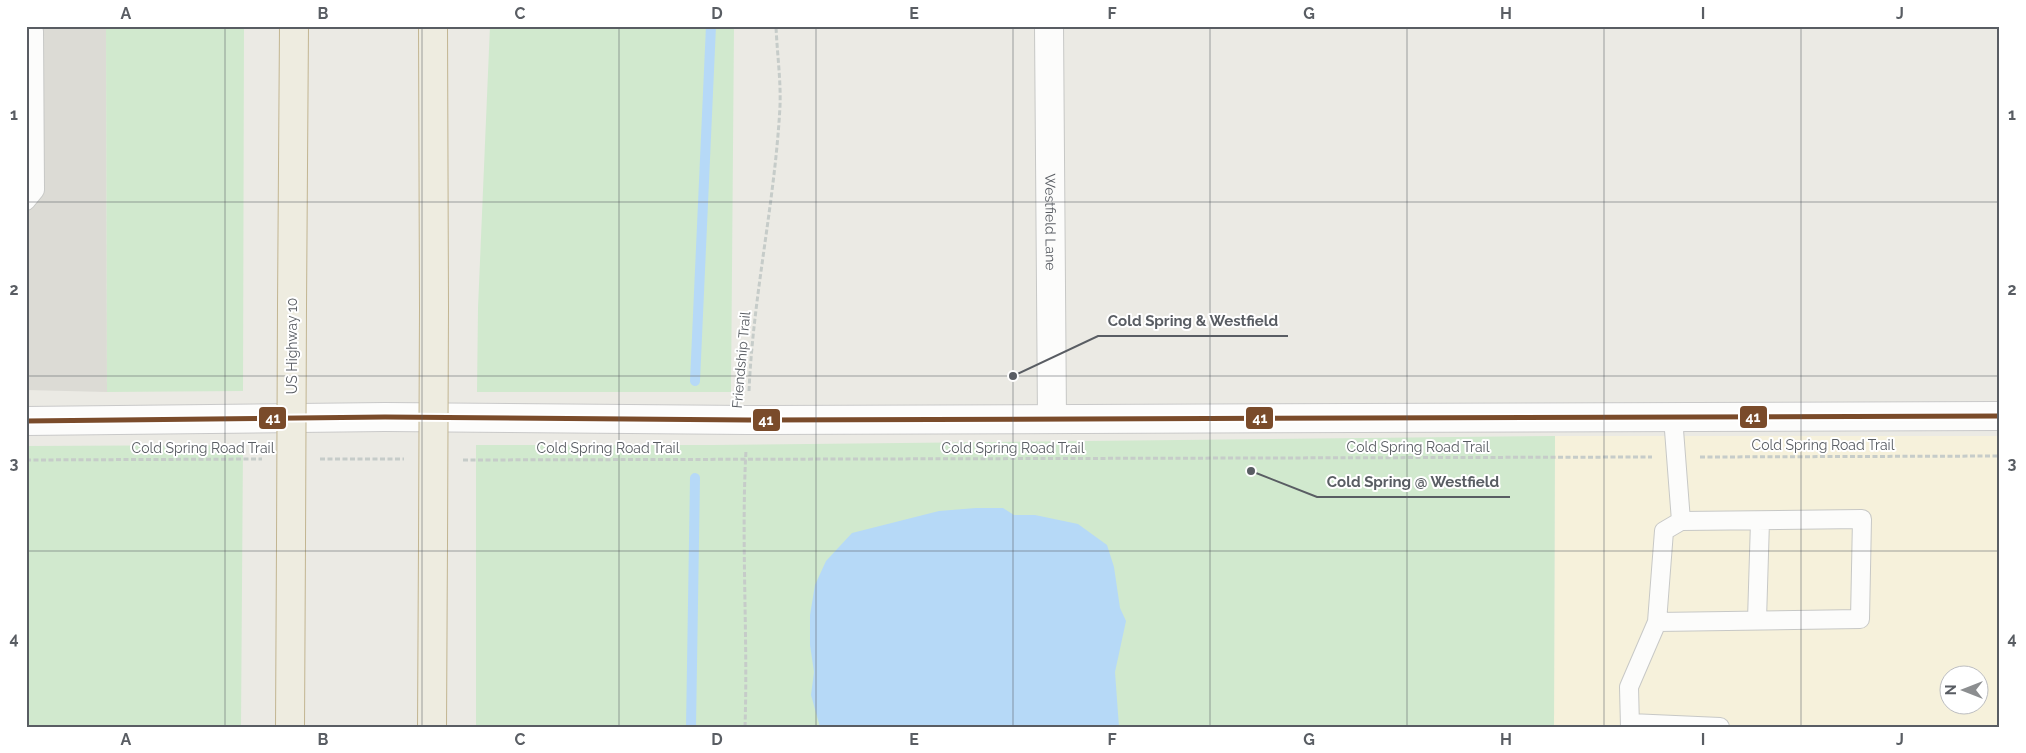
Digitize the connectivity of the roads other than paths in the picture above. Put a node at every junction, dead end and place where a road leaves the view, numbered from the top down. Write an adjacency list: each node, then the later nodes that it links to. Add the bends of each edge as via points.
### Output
1 (31, 26): 5 (lane, via 34,31 35,190)
2 (294, 26): 15 (highway, US Highway 10, bridge)
3 (433, 26): 16 (highway, bridge)
4 (1049, 26): 8 (street, Westfield Lane)
5 (26, 201)
6 (2000, 416): 7 (street)
7 (1673, 418): 8 (street); 10 (lane)
8 (1052, 419): 9 (street)
9 (26, 421)
10 (1681, 521): 11 (lane); 13 (lane, via 1664,531)
11 (1760, 521): 12 (lane); 12 (lane, via 1862,519 1860,619)
12 (1757, 620): 13 (lane)
13 (1658, 622): 14 (lane, via 1630,687)
14 (1630, 725): 17 (lane)
15 (290, 727)
16 (432, 727)
17 (1720, 727)

